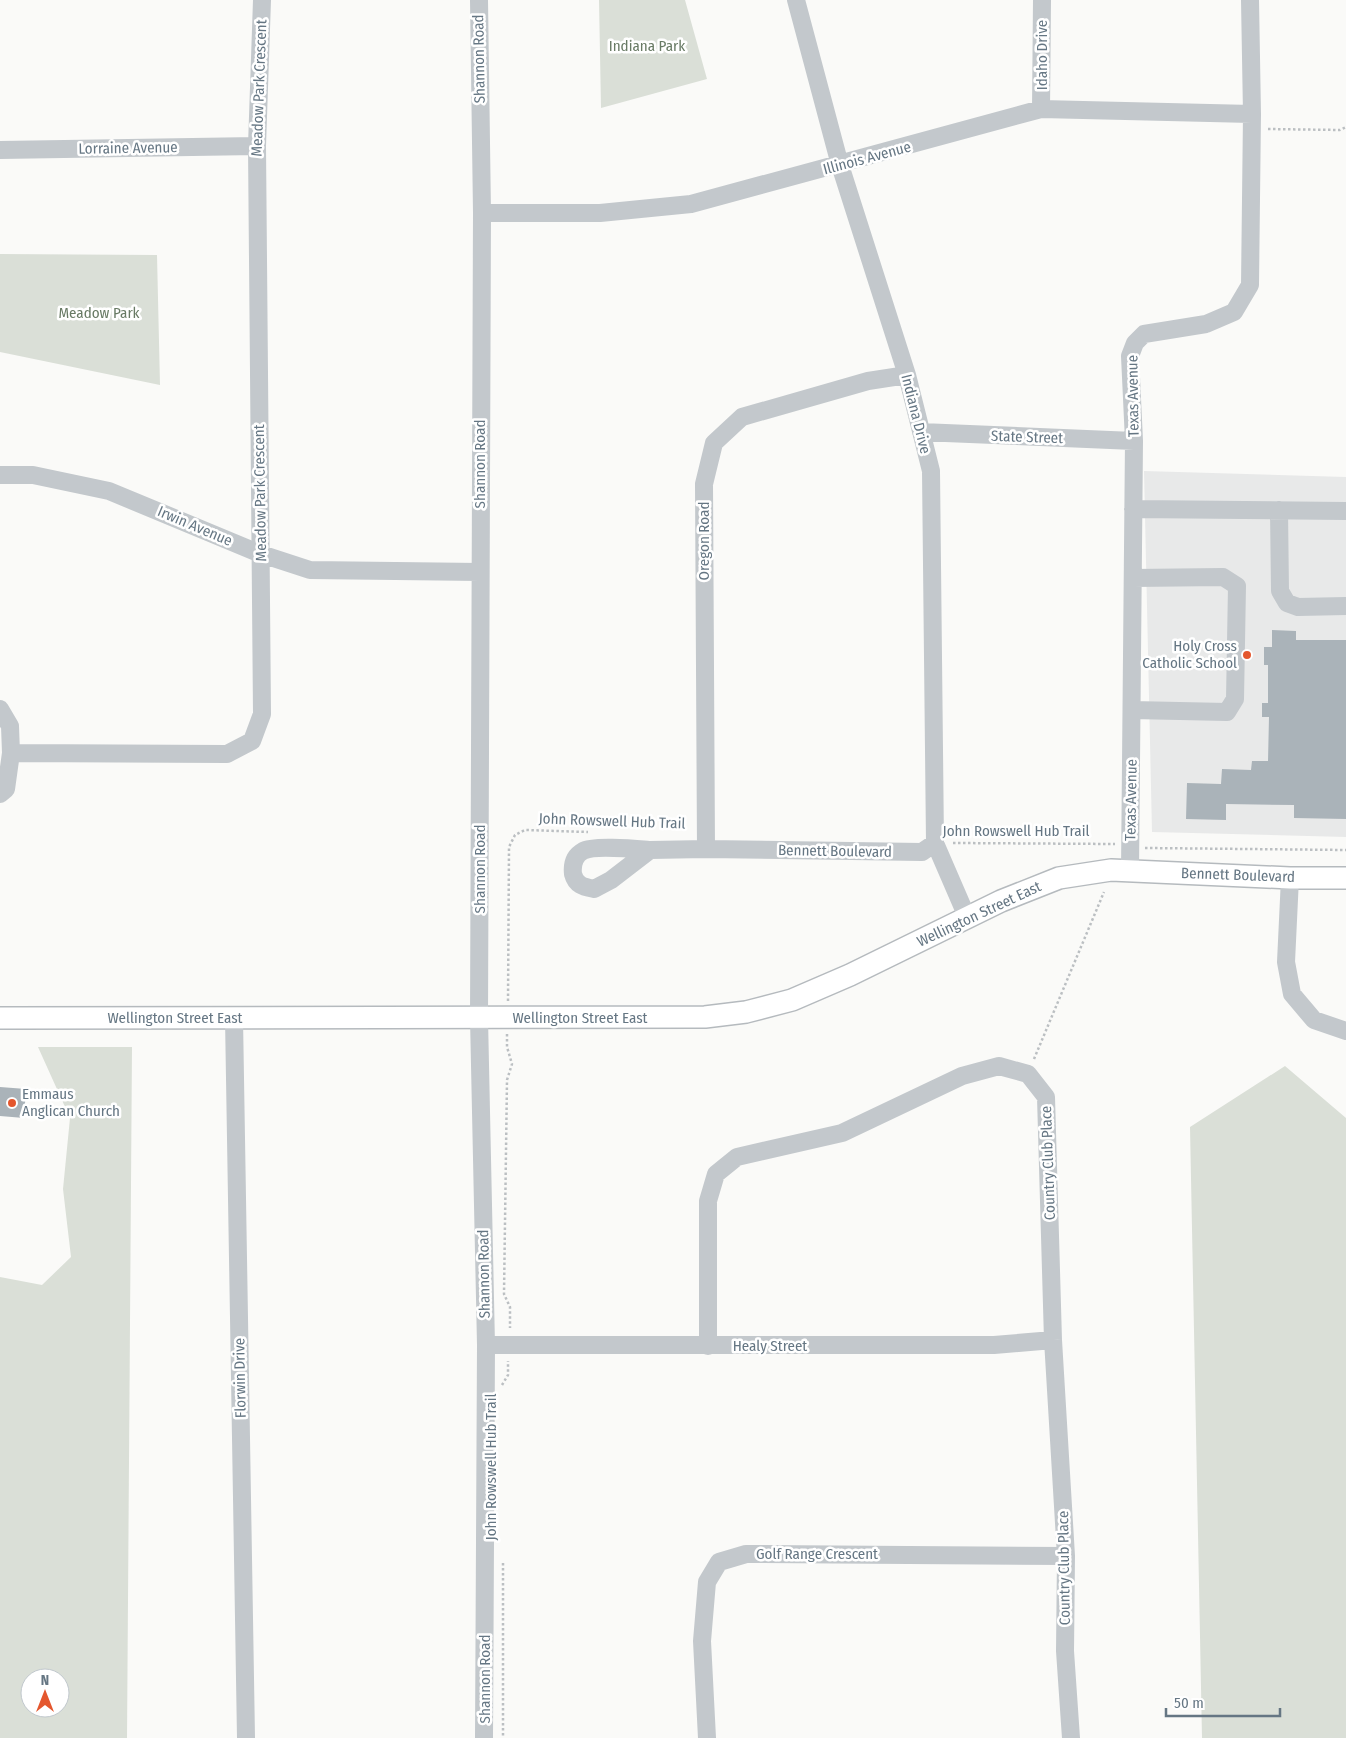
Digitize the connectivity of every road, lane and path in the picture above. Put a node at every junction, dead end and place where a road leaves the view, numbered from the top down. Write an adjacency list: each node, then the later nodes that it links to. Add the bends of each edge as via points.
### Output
1 (262, 0): 9 (street, Meadow Park Crescent)
2 (479, 0): 12 (street, Shannon Road)
3 (796, 0): 11 (street, Indiana Drive)
4 (1042, 0): 6 (street, Idaho Drive)
5 (1250, 0): 7 (street, Texas Avenue)
6 (1041, 109): 7 (street, Illinois Avenue); 11 (street, Illinois Avenue)
7 (1252, 121): 8 (path); 15 (street, Texas Avenue, via 1250,285 1234,312 1206,324 1144,334 1135,343 1130,356)
8 (1346, 128)
9 (257, 146): 10 (street, Lorraine Avenue); 20 (street, Meadow Park Crescent)
10 (0, 150)
11 (840, 165): 12 (street, Illinois Avenue, via 691,204 600,212); 13 (street, Indiana Drive)
12 (482, 213): 21 (street, Shannon Road)
13 (907, 375): 14 (street, Indiana Drive); 31 (street, Oregon Road, via 868,381 742,417 714,444 704,484)
14 (921, 432): 15 (street, State Street); 29 (street, Indiana Drive, via 931,471)
15 (1134, 441): 17 (street, Texas Avenue)
16 (0, 475): 20 (street, Irwin Avenue, via 33,475 109,491)
17 (1133, 509): 18 (street); 22 (street, Texas Avenue)
18 (1279, 510): 19 (street); 23 (street, via 1280,591 1287,602 1298,607)
19 (1346, 511)
20 (261, 554): 21 (street, Irwin Avenue, via 310,570); 26 (street, Meadow Park Crescent, via 262,714 252,741 227,754)
21 (480, 572): 41 (street, Shannon Road)
22 (1133, 578): 25 (street, Texas Avenue); 25 (street, via 1223,577 1236,586 1236,595 1235,699 1227,712)
23 (1346, 606)
24 (0, 709): 26 (street, via 10,726)
25 (1132, 710): 30 (street, Texas Avenue)
26 (11, 753): 27 (street, via 6,789)
27 (0, 794)
28 (592, 832): 42 (path, John Rowswell Hub Trail, via 525,830 515,835 509,846)
29 (936, 843): 30 (path, John Rowswell Hub Trail, via 1110,842); 31 (street, Bennett Boulevard, via 922,852); 38 (street)
30 (1130, 848): 33 (path, John Rowswell Hub Trail); 34 (street, Texas Avenue)
31 (706, 849): 32 (street, Bennett Boulevard)
32 (650, 850)
33 (1346, 850)
34 (1130, 872): 35 (main road, Bennett Boulevard); 38 (main road, Wellington Street East, via 1108,871 1059,878)
35 (1290, 878): 36 (main road, Bennett Boulevard); 43 (street, via 1286,962 1292,994 1314,1020)
36 (1346, 878)
37 (1104, 892): 44 (path)
38 (967, 917): 42 (main road, Wellington Street East, via 792,1000 746,1012 705,1018)
39 (0, 1018): 40 (main road, Wellington Street East)
40 (234, 1018): 41 (main road, Wellington Street East); 52 (street, Florwin Drive)
41 (479, 1018): 42 (main road, Wellington Street East); 46 (street, Shannon Road)
42 (508, 1018): 47 (path, John Rowswell Hub Trail, via 507,1047 512,1064 507,1080 504,1294 510,1307)
43 (1346, 1031)
44 (1028, 1074): 45 (street, Country Club Place, via 1046,1097); 48 (street, via 999,1066 962,1076 842,1133 737,1157 716,1174 708,1201)
45 (1053, 1340): 48 (street, Healy Street, via 994,1345); 50 (street, Country Club Place)
46 (486, 1345): 47 (street, Healy Street); 53 (street, Shannon Road)
47 (509, 1345): 48 (street, Healy Street); 49 (path, John Rowswell Hub Trail, via 508,1375 502,1384)
48 (708, 1346)
49 (502, 1394)
50 (1066, 1556): 55 (street, Golf Range Crescent, via 746,1554 719,1562 707,1582 702,1641); 56 (street, Country Club Place, via 1065,1651)
51 (503, 1561): 54 (path, John Rowswell Hub Trail)
52 (246, 1738)
53 (484, 1738)
54 (503, 1738)
55 (707, 1738)
56 (1070, 1738)

